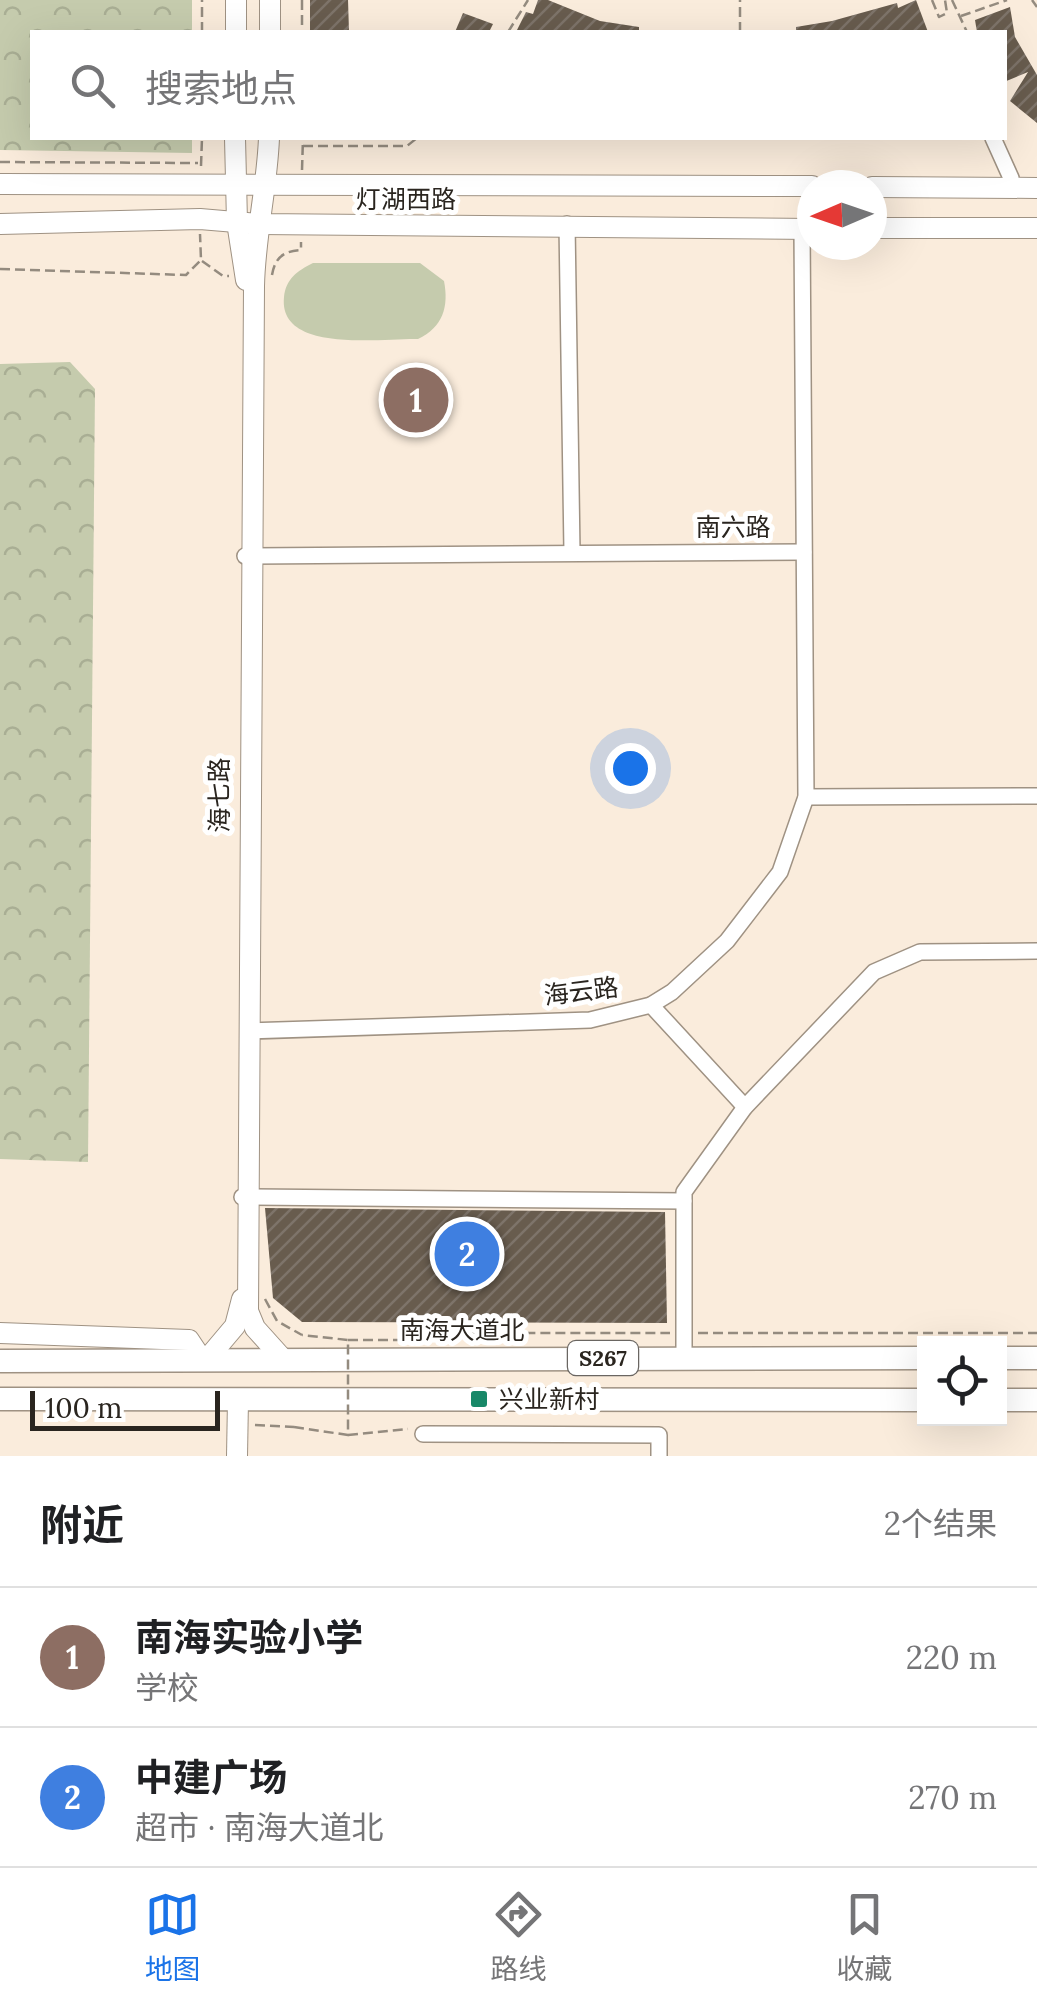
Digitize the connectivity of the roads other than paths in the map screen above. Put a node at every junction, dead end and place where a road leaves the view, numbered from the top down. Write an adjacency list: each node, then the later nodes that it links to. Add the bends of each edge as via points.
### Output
1 (236, 0): 3 (main road)
2 (270, 0): 4 (main road)
3 (236, 30)
4 (270, 30)
5 (235, 140): 9 (main road, 海七路)
6 (269, 140): 10 (main road, 海七路)
7 (993, 140): 8 (street)
8 (1011, 178)
9 (236, 183): 10 (main road, 灯湖西路); 11 (main road, 灯湖西路); 15 (main road, 海七路)
10 (267, 183): 12 (main road, 灯湖西路); 17 (main road, 海七路)
11 (0, 184)
12 (797, 186)
13 (887, 186): 14 (main road)
14 (1037, 188)
15 (237, 222): 16 (main road, 灯湖西路); 17 (main road, 灯湖西路); 25 (main road, 海七路, via 247,283)
16 (0, 224)
17 (259, 224): 18 (main road, 灯湖西路); 25 (main road, 海七路)
18 (568, 224): 21 (main road, 灯湖西路); 23 (street)
19 (887, 228): 20 (main road)
20 (1037, 228)
21 (797, 229)
22 (807, 260): 24 (street)
23 (572, 552): 24 (street, 南六路); 25 (street, 南六路)
24 (804, 552): 27 (street, 南六路)
25 (248, 556): 30 (main road, 海七路); 32 (main road, 海七路)
26 (1037, 796): 27 (street)
27 (806, 797): 29 (street, 海云路, via 780,872 728,941)
28 (1037, 951): 31 (street, via 920,952 874,972)
29 (651, 1005): 30 (street, 海云路, via 590,1020); 31 (street)
30 (250, 1031): 32 (main road, 海七路)
31 (744, 1107): 33 (street)
32 (246, 1197): 33 (street); 35 (main road, 海七路, via 242,1309); 36 (main road, 海七路, via 248,1311)
33 (684, 1201): 37 (street)
34 (0, 1333): 35 (main road, via 189,1340)
35 (204, 1358): 36 (highway, 南海大道北 / S267); 41 (highway, 南海大道北 / S267)
36 (282, 1358): 37 (highway, 南海大道北 / S267)
37 (684, 1358): 38 (highway, 南海大道北 / S267)
38 (917, 1358)
39 (1007, 1358): 40 (highway)
40 (1037, 1358)
41 (0, 1361)
42 (0, 1399): 43 (highway, S267)
43 (242, 1400): 44 (highway, S267); 48 (main road); 49 (main road)
44 (917, 1400)
45 (1007, 1400): 46 (highway)
46 (1037, 1400)
47 (418, 1431): 50 (street, via 659,1435)
48 (237, 1456)
49 (247, 1456)
50 (659, 1456)

